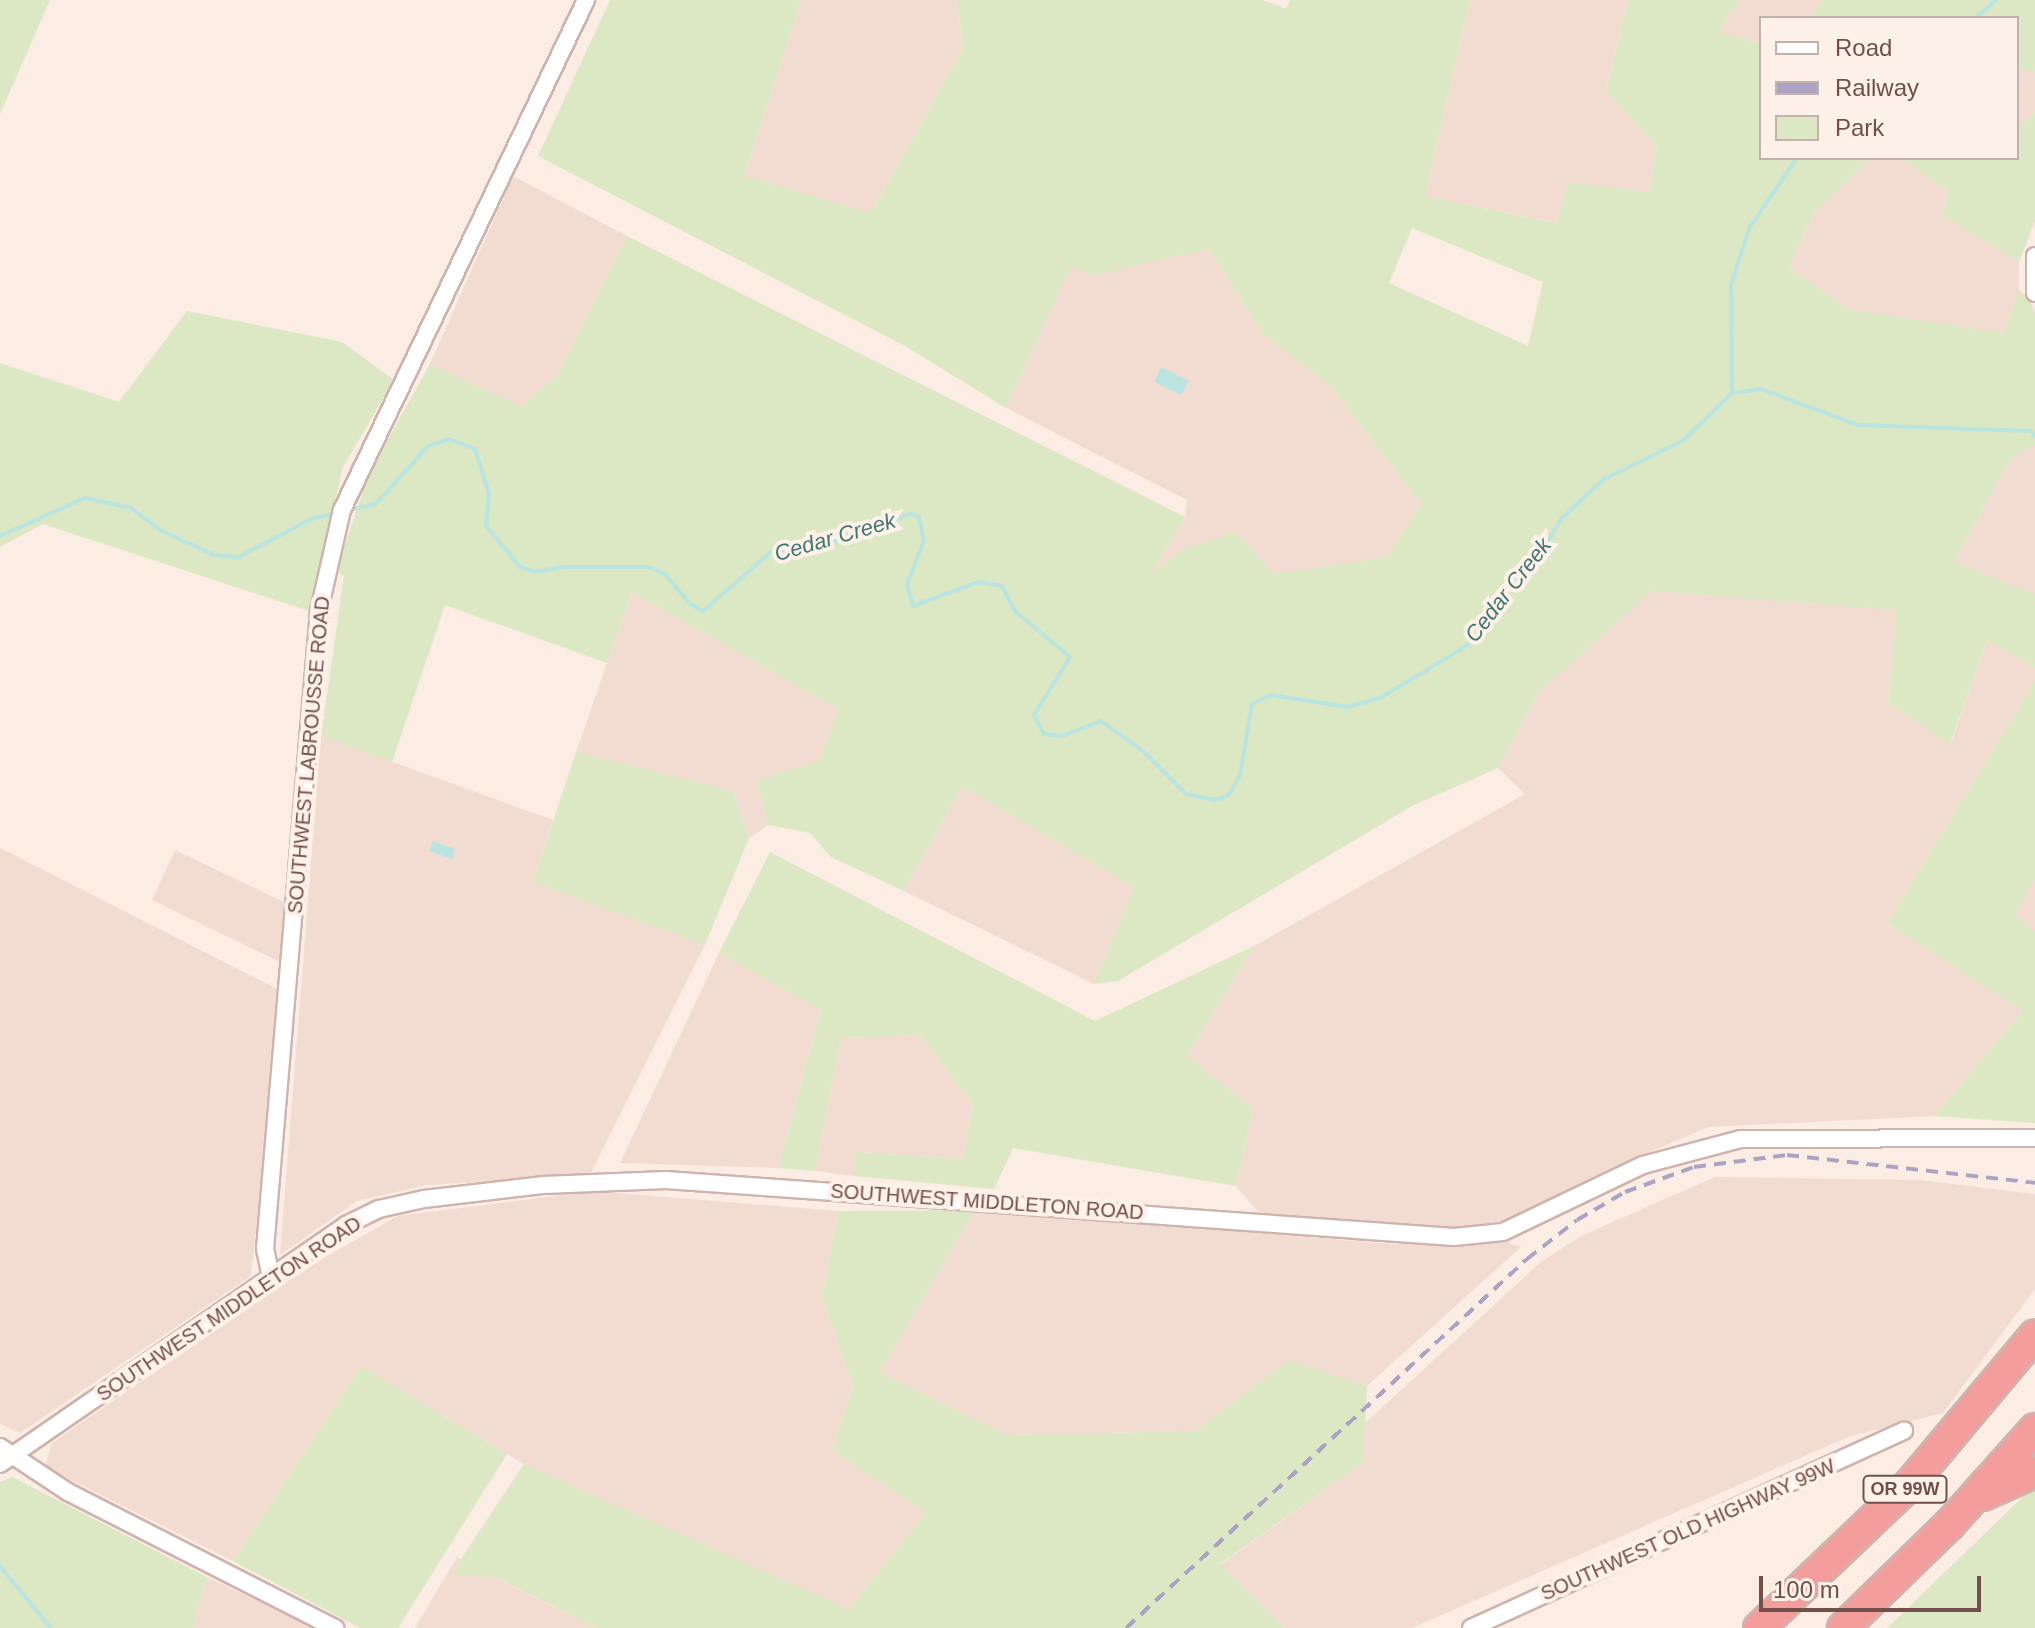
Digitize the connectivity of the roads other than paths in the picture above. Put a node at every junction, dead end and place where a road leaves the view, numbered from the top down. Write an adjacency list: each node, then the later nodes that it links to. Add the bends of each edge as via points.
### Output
1 (586, 0): 5 (street, SOUTHWEST LABROUSSE ROAD, via 421,353 355,478 336,537 319,611 266,1235)
2 (2035, 256): 3 (street)
3 (2035, 293)
4 (2035, 1138): 5 (street, SOUTHWEST MIDDLETON ROAD, via 1741,1139 1643,1165 1503,1232 1454,1237 666,1180 544,1185 379,1209 346,1225)
5 (271, 1277): 10 (street, SOUTHWEST MIDDLETON ROAD)
6 (2035, 1335): 16 (highway, OR 99W, via 1910,1484)
7 (2035, 1429): 13 (highway, OR 99W)
8 (1904, 1431): 15 (street, SOUTHWEST OLD HIGHWAY 99W)
9 (0, 1447): 10 (street)
10 (17, 1456): 11 (street, SOUTHWEST MIDDLETON ROAD); 14 (street, via 68,1492)
11 (0, 1464)
12 (2035, 1472): 13 (highway)
13 (1974, 1498): 17 (highway, OR 99W)
14 (335, 1628)
15 (1471, 1628)
16 (1759, 1628)
17 (1843, 1628)

